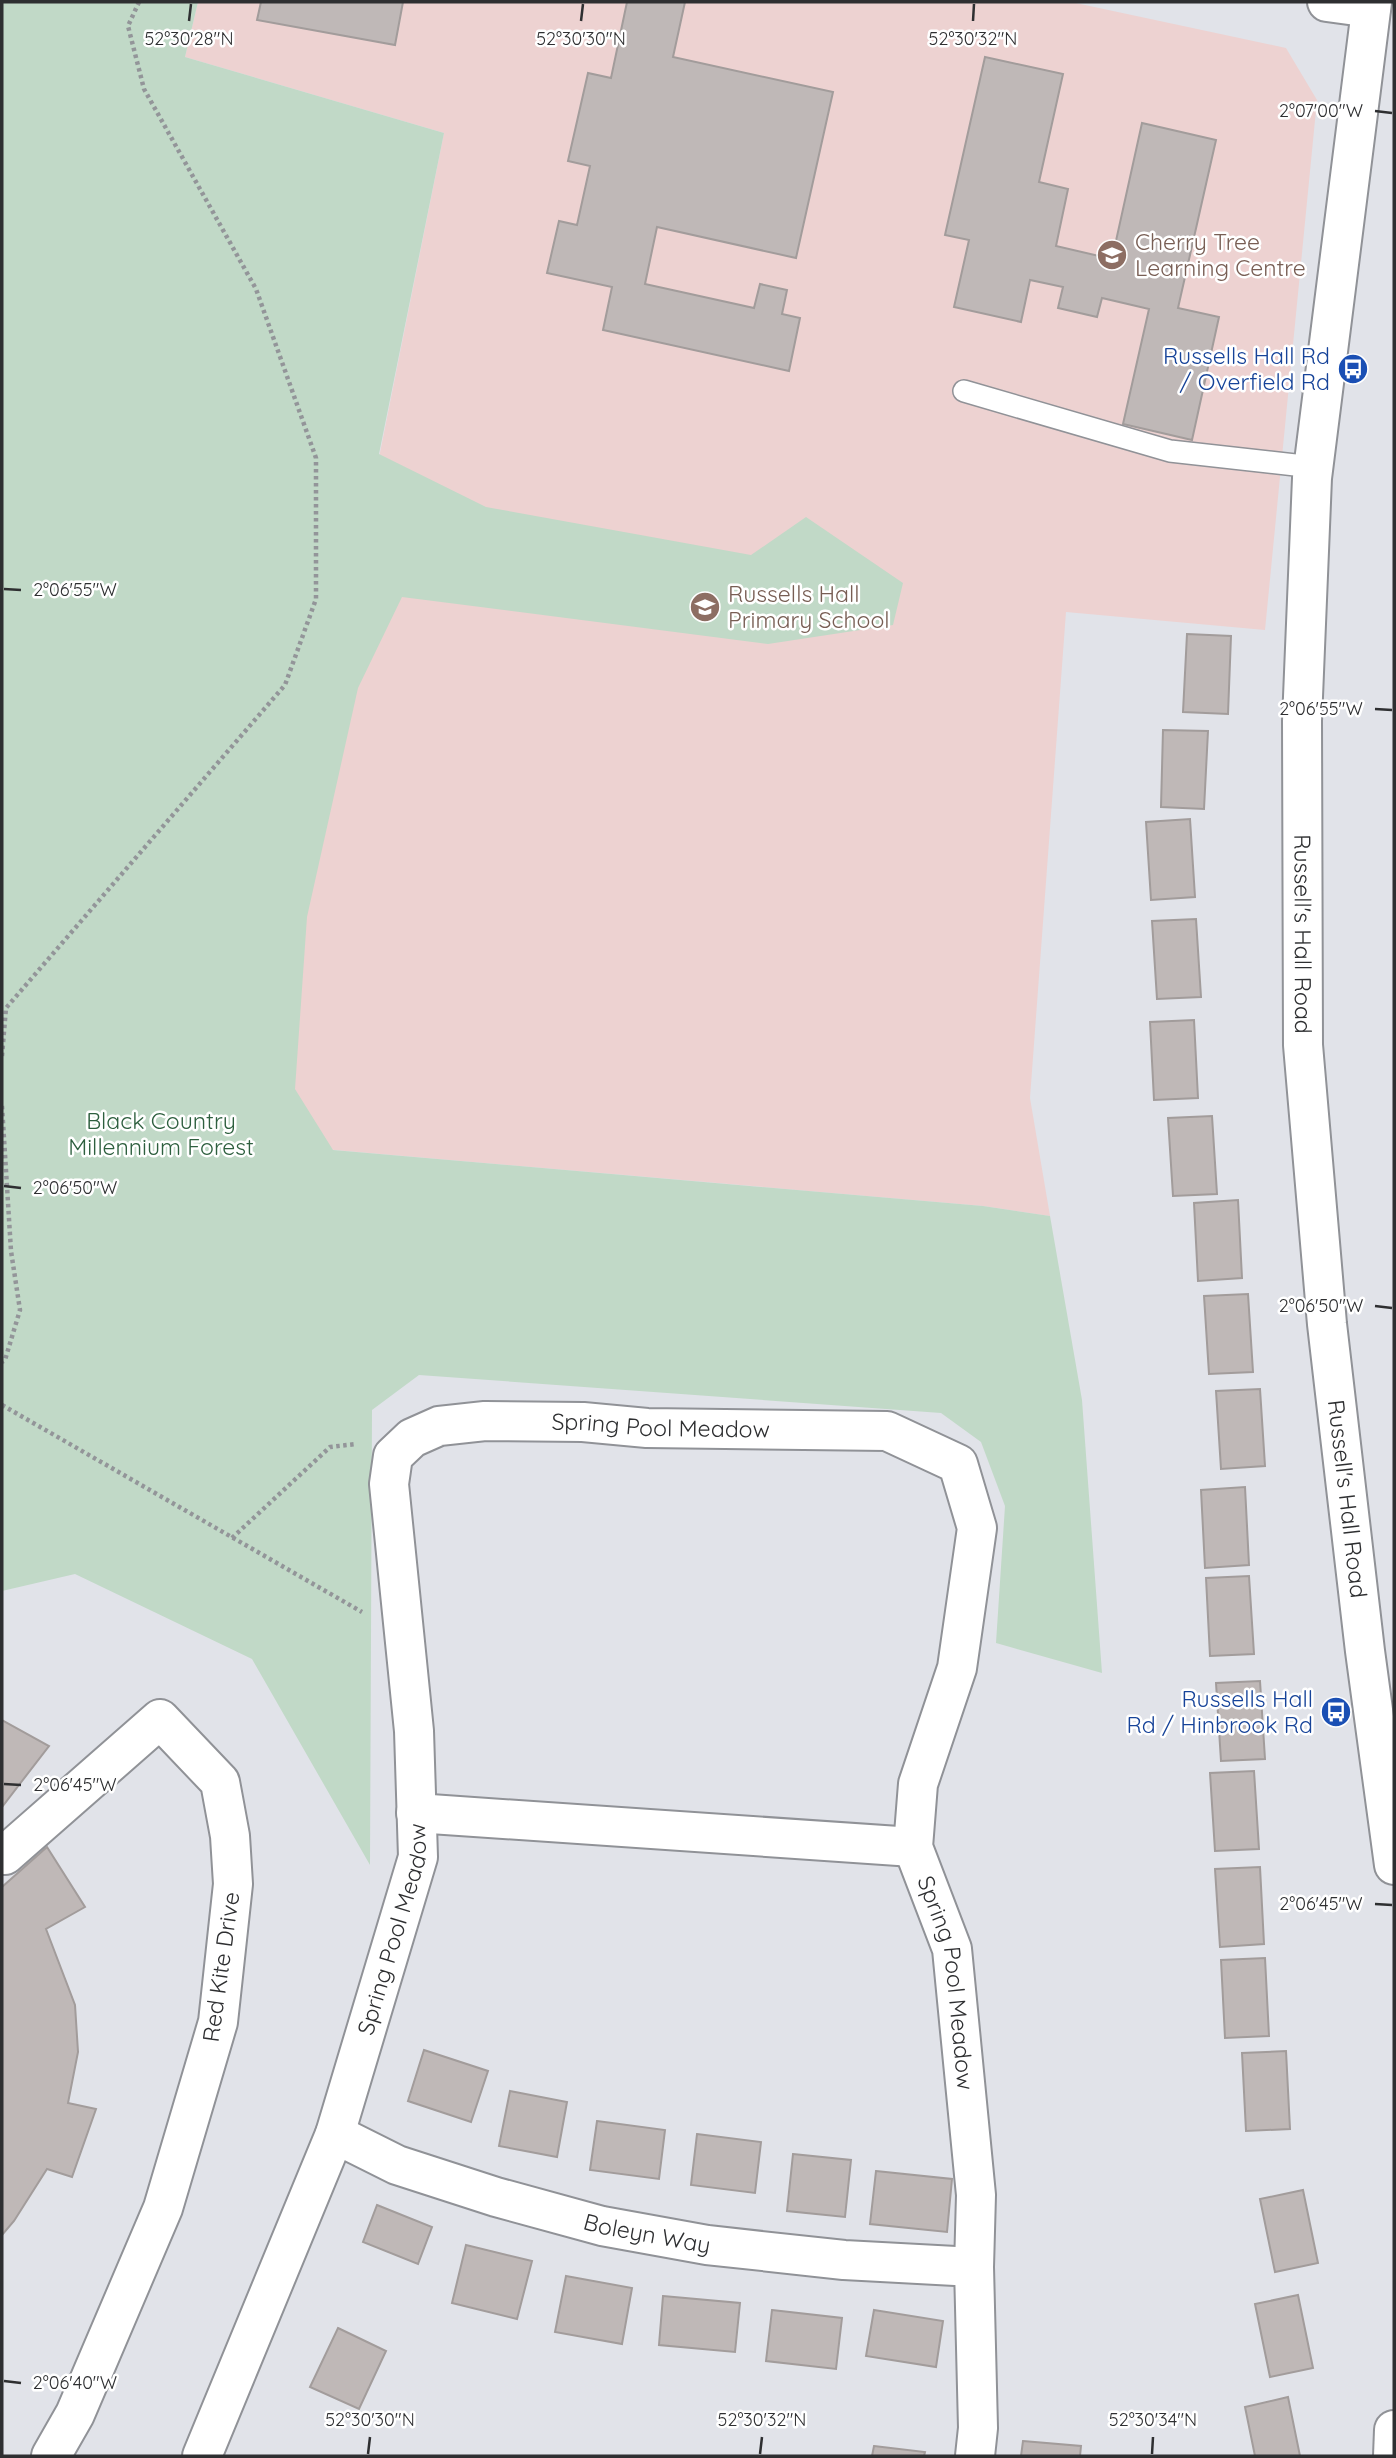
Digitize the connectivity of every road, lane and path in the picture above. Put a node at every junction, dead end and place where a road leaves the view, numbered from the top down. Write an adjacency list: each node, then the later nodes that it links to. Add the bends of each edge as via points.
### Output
1 (139, 2): 6 (path, via 128,26 144,89 256,289 316,458 316,599 285,685 6,1008)
2 (1327, 2): 3 (street)
3 (1371, 5): 5 (street, Russell's Hall Road)
4 (964, 391): 5 (lane, via 1170,452)
5 (1313, 467): 16 (street, Russell's Hall Road, via 1303,721 1303,1045 1327,1324)
6 (2, 1056)
7 (2, 1106): 8 (path, via 11,1251 20,1310)
8 (2, 1362)
9 (2, 1405): 11 (path)
10 (412, 1438): 11 (path, via 330,1447); 12 (street, Spring Pool Meadow, via 393,1457 389,1484); 14 (street, Spring Pool Meadow, via 439,1426 485,1421 887,1431 958,1464 976,1528 957,1668 918,1784)
11 (232, 1538): 12 (path)
12 (405, 1637): 13 (street, Spring Pool Meadow)
13 (416, 1813): 14 (street); 17 (street, Spring Pool Meadow, via 418,1857)
14 (913, 1847): 18 (street, Spring Pool Meadow, via 952,1948 976,2195)
15 (5, 1855): 20 (street, Red Kite Drive, via 160,1719 219,1783 230,1836 233,1884 218,2022 163,2208 75,2414)
16 (1394, 1864)
17 (335, 2134): 18 (street, Boleyn Way, via 397,2165 602,2226 707,2245); 21 (street, Spring Pool Meadow)
18 (974, 2267): 22 (street, Spring Pool Meadow)
19 (1394, 2430): 23 (street)
20 (51, 2456)
21 (202, 2456)
22 (975, 2456)
23 (1393, 2456)

